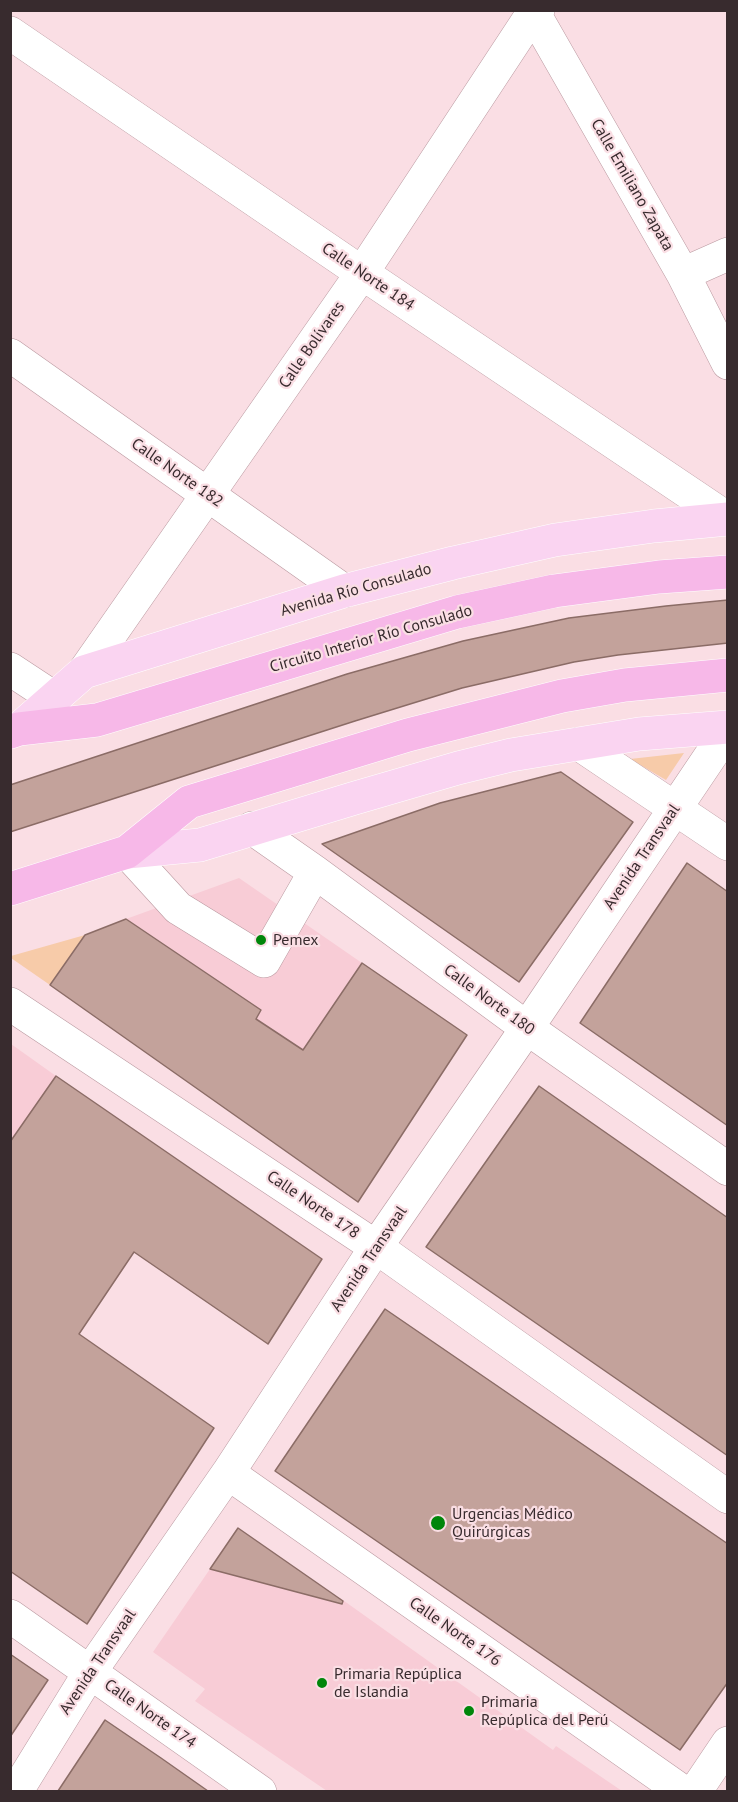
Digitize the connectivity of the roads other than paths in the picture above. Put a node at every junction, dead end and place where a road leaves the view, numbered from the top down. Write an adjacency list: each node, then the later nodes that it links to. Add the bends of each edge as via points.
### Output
1 (534, 11): 4 (street, Calle Bolívares); 5 (street, Calle Emiliano Zapata)
2 (10, 33): 4 (street, Calle Norte 184)
3 (728, 254): 5 (street)
4 (362, 273): 8 (street, Calle Bolívares); 9 (street, Calle Norte 184)
5 (683, 274): 7 (street, Calle Emiliano Zapata)
6 (10, 355): 8 (street, Calle Norte 182)
7 (728, 363)
8 (207, 494): 11 (street, Calle Norte 182); 13 (street, Calle Bolívares)
9 (728, 519): 11 (main road, Avenida Río Consulado, via 555,540)
10 (728, 572): 17 (highway, Circuito Interior Río Consulado, via 554,591 457,612 97,720)
11 (344, 591): 13 (main road, Avenida Río Consulado)
12 (10, 669): 15 (street)
13 (84, 672): 15 (main road, Avenida Río Consulado)
14 (728, 675): 22 (highway, via 625,685 562,696 408,735 189,802)
15 (54, 698): 17 (main road, Avenida Río Consulado)
16 (728, 728): 18 (main road, via 639,734); 19 (street, Avenida Transvaal)
17 (15, 731)
18 (579, 744): 19 (street); 20 (main road, via 458,768)
19 (676, 808): 21 (street); 26 (street, Avenida Transvaal)
20 (252, 828): 22 (main road, via 200,845); 23 (street, Calle Norte 180)
21 (728, 844)
22 (127, 852): 23 (street, via 178,908 264,962); 24 (highway)
23 (315, 872): 26 (street, Calle Norte 180)
24 (10, 889)
25 (10, 1004): 28 (street, Calle Norte 178)
26 (527, 1028): 27 (street, Calle Norte 180); 28 (street, Avenida Transvaal)
27 (728, 1169)
28 (376, 1247): 29 (street, Avenida Transvaal); 30 (street, Calle Norte 178)
29 (228, 1473): 32 (street, Avenida Transvaal); 36 (street, Calle Norte 176)
30 (728, 1497)
31 (10, 1616): 32 (street, Calle Norte 174)
32 (90, 1672): 34 (street, Avenida Transvaal); 35 (street, Calle Norte 174)
33 (728, 1743): 37 (street)
34 (16, 1791)
35 (260, 1791)
36 (683, 1791)
37 (695, 1791)

